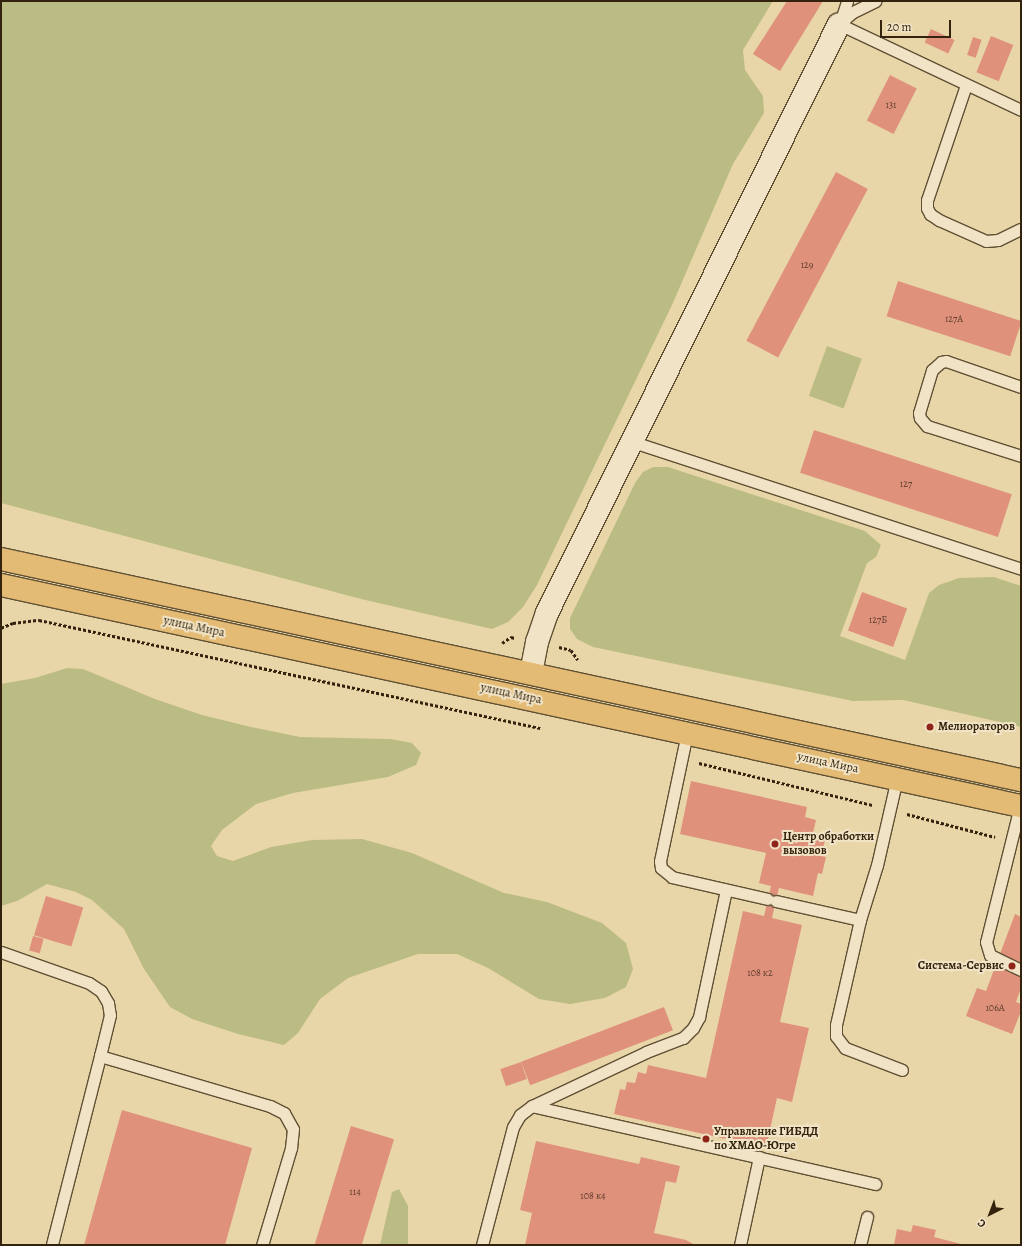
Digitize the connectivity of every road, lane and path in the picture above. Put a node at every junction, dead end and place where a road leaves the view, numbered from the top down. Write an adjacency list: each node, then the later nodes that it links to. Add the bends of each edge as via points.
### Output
1 (847, 1): 3 (lane)
2 (876, 1): 3 (lane, via 853,12)
3 (839, 24): 4 (lane); 8 (street)
4 (966, 85): 5 (lane); 6 (lane, via 927,200 927,208 930,214 939,220 986,241 998,240)
5 (1021, 110)
6 (1021, 229)
7 (1021, 387): 9 (lane, via 941,362 932,370 919,413 927,426)
8 (633, 442): 11 (lane); 14 (street, via 547,613)
9 (1021, 456)
10 (1, 559): 14 (main road, улица Мира)
11 (1021, 569)
12 (1, 585): 15 (main road, улица Мира)
13 (1, 628): 16 (path, via 13,623 39,620)
14 (530, 673): 15 (main road); 19 (main road, улица Мира)
15 (525, 697): 17 (main road, улица Мира)
16 (543, 728)
17 (687, 733): 21 (main road, улица Мира); 26 (lane, via 660,861 661,868 672,877)
18 (694, 762): 24 (path)
19 (978, 770): 20 (main road); 22 (main road, улица Мира)
20 (1021, 775)
21 (897, 778): 23 (main road, улица Мира); 24 (lane)
22 (1021, 780)
23 (1020, 806): 25 (lane)
24 (889, 810): 25 (path, via 995,837); 27 (lane, via 877,866)
25 (1012, 837): 29 (lane, via 986,942 990,955)
26 (726, 890): 27 (lane); 32 (lane, via 699,1017 693,1028 683,1038 646,1052)
27 (860, 920): 31 (lane, via 836,1025 836,1036 845,1048)
28 (1, 952): 30 (lane, via 89,983 101,991 108,1003 110,1014)
29 (1021, 970)
30 (100, 1056): 36 (lane); 37 (lane, via 270,1106 284,1114 293,1129 291,1148)
31 (902, 1070)
32 (532, 1106): 33 (lane); 38 (lane, via 520,1116 513,1127)
33 (759, 1157): 34 (lane); 39 (lane)
34 (875, 1184)
35 (867, 1217): 40 (lane)
36 (52, 1245)
37 (262, 1245)
38 (482, 1245)
39 (740, 1245)
40 (860, 1245)

